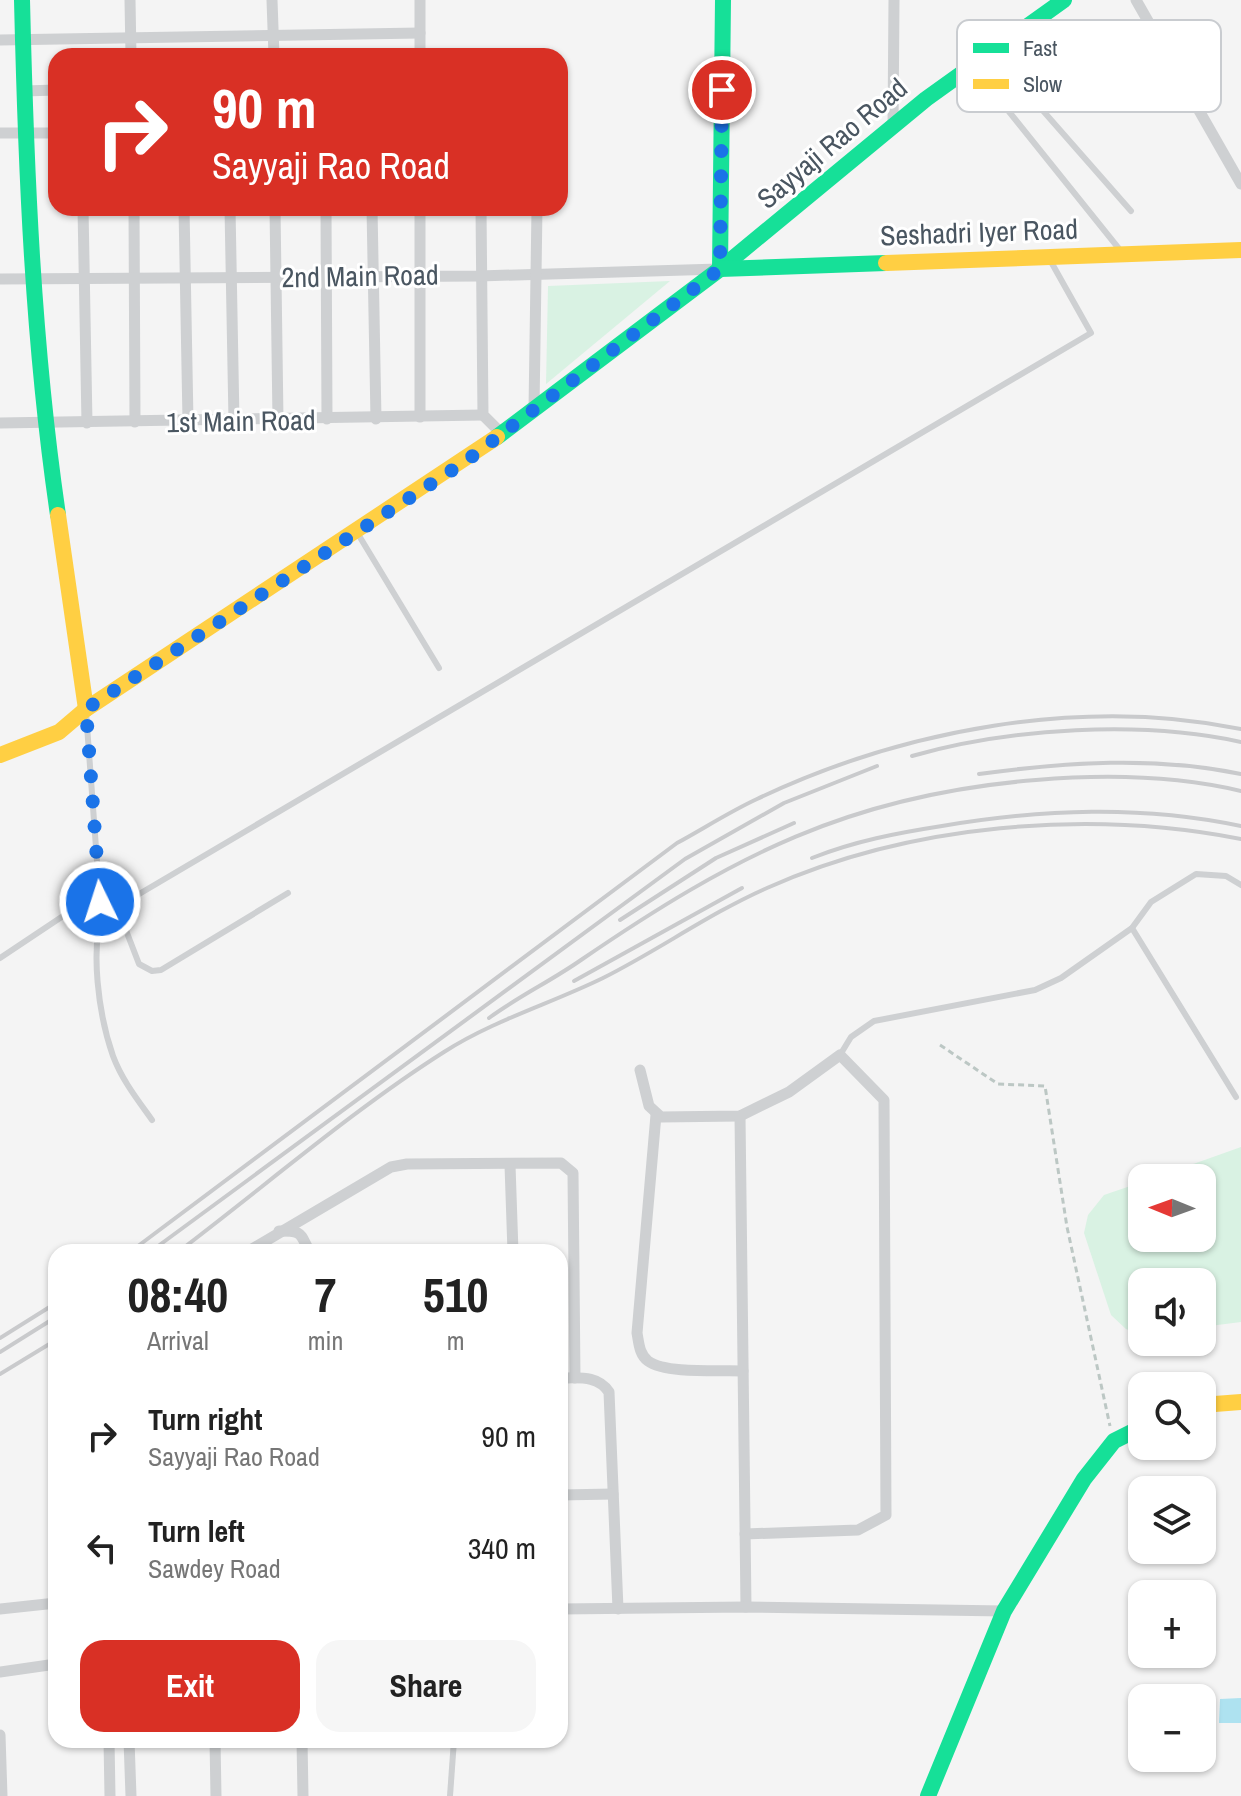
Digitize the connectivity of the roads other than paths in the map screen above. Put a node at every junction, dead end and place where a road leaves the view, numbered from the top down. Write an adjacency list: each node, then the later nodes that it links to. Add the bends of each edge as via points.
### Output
1 (22, 0): 14 (main road)
2 (130, 0): 13 (street)
3 (272, 0): 12 (street)
4 (420, 0): 11 (street)
5 (723, 0): 44 (main road)
6 (894, 0): 25 (street)
7 (1064, 0): 9 (main road, Sayyaji Rao Road)
8 (1136, 0): 10 (street)
9 (1036, 20)
10 (1147, 20)
11 (420, 33): 12 (street); 18 (street)
12 (273, 36): 13 (street); 17 (street)
13 (131, 38): 14 (street); 16 (street)
14 (23, 39): 15 (street); 21 (main road)
15 (0, 40)
16 (131, 48)
17 (274, 48)
18 (420, 48)
19 (957, 78): 25 (main road, Sayyaji Rao Road)
20 (48, 90): 21 (street)
21 (24, 91): 27 (main road)
22 (1009, 112): 42 (lane)
23 (1044, 112): 30 (lane)
24 (1200, 112): 29 (street)
25 (893, 128): 44 (main road, Sayyaji Rao Road)
26 (0, 133): 27 (street)
27 (25, 133): 28 (street); 50 (main road)
28 (48, 133)
29 (1241, 184)
30 (1131, 211)
31 (83, 216): 51 (street)
32 (134, 216): 55 (street)
33 (184, 216): 56 (street)
34 (230, 216): 52 (street)
35 (275, 216): 53 (street)
36 (326, 216): 47 (street)
37 (372, 216): 49 (street)
38 (420, 216): 46 (street)
39 (481, 216): 48 (street)
40 (537, 216): 45 (street)
41 (1241, 250): 42 (main road, Seshadri Iyer Road)
42 (1122, 252): 43 (main road, Seshadri Iyer Road)
43 (1048, 256): 44 (main road, Seshadri Iyer Road); 77 (lane, via 1091,333)
44 (720, 269): 45 (street, 2nd Main Road); 57 (main road, Sayyaji Rao Road)
45 (537, 273): 48 (street, 2nd Main Road); 57 (street)
46 (420, 274): 48 (street, 2nd Main Road); 49 (street, 2nd Main Road); 59 (street)
47 (326, 275): 49 (street, 2nd Main Road); 53 (street, 2nd Main Road); 60 (street)
48 (479, 276): 58 (street)
49 (374, 277): 61 (street)
50 (35, 278): 51 (street, 2nd Main Road); 54 (street, 2nd Main Road); 65 (main road)
51 (84, 278): 55 (street, 2nd Main Road); 68 (street)
52 (229, 278): 53 (street, 2nd Main Road); 56 (street, 2nd Main Road); 64 (street)
53 (276, 278): 62 (street)
54 (0, 279)
55 (135, 279): 56 (street, 2nd Main Road); 66 (street)
56 (186, 279): 63 (street)
57 (534, 409): 69 (main road, Sayyaji Rao Road)
58 (483, 415): 59 (street, 1st Main Road); 69 (street)
59 (420, 417): 61 (street, 1st Main Road)
60 (327, 419): 61 (street, 1st Main Road); 62 (street, 1st Main Road)
61 (376, 419)
62 (278, 420): 64 (street, 1st Main Road)
63 (188, 421): 64 (street, 1st Main Road); 66 (street, 1st Main Road)
64 (234, 421)
65 (44, 422): 67 (street, 1st Main Road); 68 (street, 1st Main Road); 72 (main road)
66 (135, 422): 68 (street, 1st Main Road)
67 (0, 423)
68 (87, 423)
69 (501, 433): 70 (main road, Sayyaji Rao Road)
70 (358, 534): 71 (lane); 72 (main road, Sayyaji Rao Road)
71 (439, 668)
72 (86, 709): 73 (main road, Sayyaji Rao Road, via 59,732); 75 (lane)
73 (0, 755)
74 (1241, 885): 79 (lane, via 1226,876 1196,874 1151,902)
75 (99, 892): 78 (lane); 80 (lane)
76 (288, 893): 77 (lane, via 152,971 139,964)
77 (117, 907): 78 (lane)
78 (104, 909): 86 (lane, via 96,930 95,962 112,1055)
79 (1132, 928): 81 (lane, via 1092,959 1035,990 874,1021 860,1027); 83 (lane)
80 (0, 958)
81 (840, 1055): 85 (street, via 789,1092); 100 (street, via 884,1100 886,1515 858,1530)
82 (640, 1070): 84 (street)
83 (1236, 1097)
84 (656, 1115): 85 (street); 92 (street, via 637,1333 640,1352 666,1368)
85 (740, 1116): 92 (street)
86 (152, 1120)
87 (510, 1165): 88 (street, via 391,1167); 91 (street); 94 (street, via 561,1163 573,1173)
88 (279, 1231): 89 (street); 90 (street, via 296,1231)
89 (259, 1244)
90 (307, 1244)
91 (513, 1244)
92 (743, 1371): 100 (street)
93 (568, 1378): 94 (street)
94 (575, 1378): 98 (street, via 603,1383 609,1392)
95 (1241, 1402): 96 (main road)
96 (1216, 1404)
97 (1128, 1434): 106 (main road, via 1114,1441 1084,1479)
98 (613, 1494): 99 (street); 105 (street)
99 (568, 1495)
100 (745, 1534): 102 (street)
101 (48, 1604): 103 (street)
102 (746, 1607): 105 (street); 106 (street)
103 (0, 1609)
104 (568, 1609): 105 (street)
105 (618, 1609)
106 (1004, 1611): 121 (main road)
107 (48, 1665): 108 (street)
108 (0, 1672)
109 (0, 1735): 115 (street)
110 (109, 1748): 116 (street)
111 (129, 1748): 117 (street)
112 (215, 1748): 118 (street)
113 (302, 1748): 119 (street)
114 (453, 1748): 120 (lane)
115 (2, 1796)
116 (110, 1796)
117 (131, 1796)
118 (216, 1796)
119 (303, 1796)
120 (450, 1796)
121 (928, 1796)

